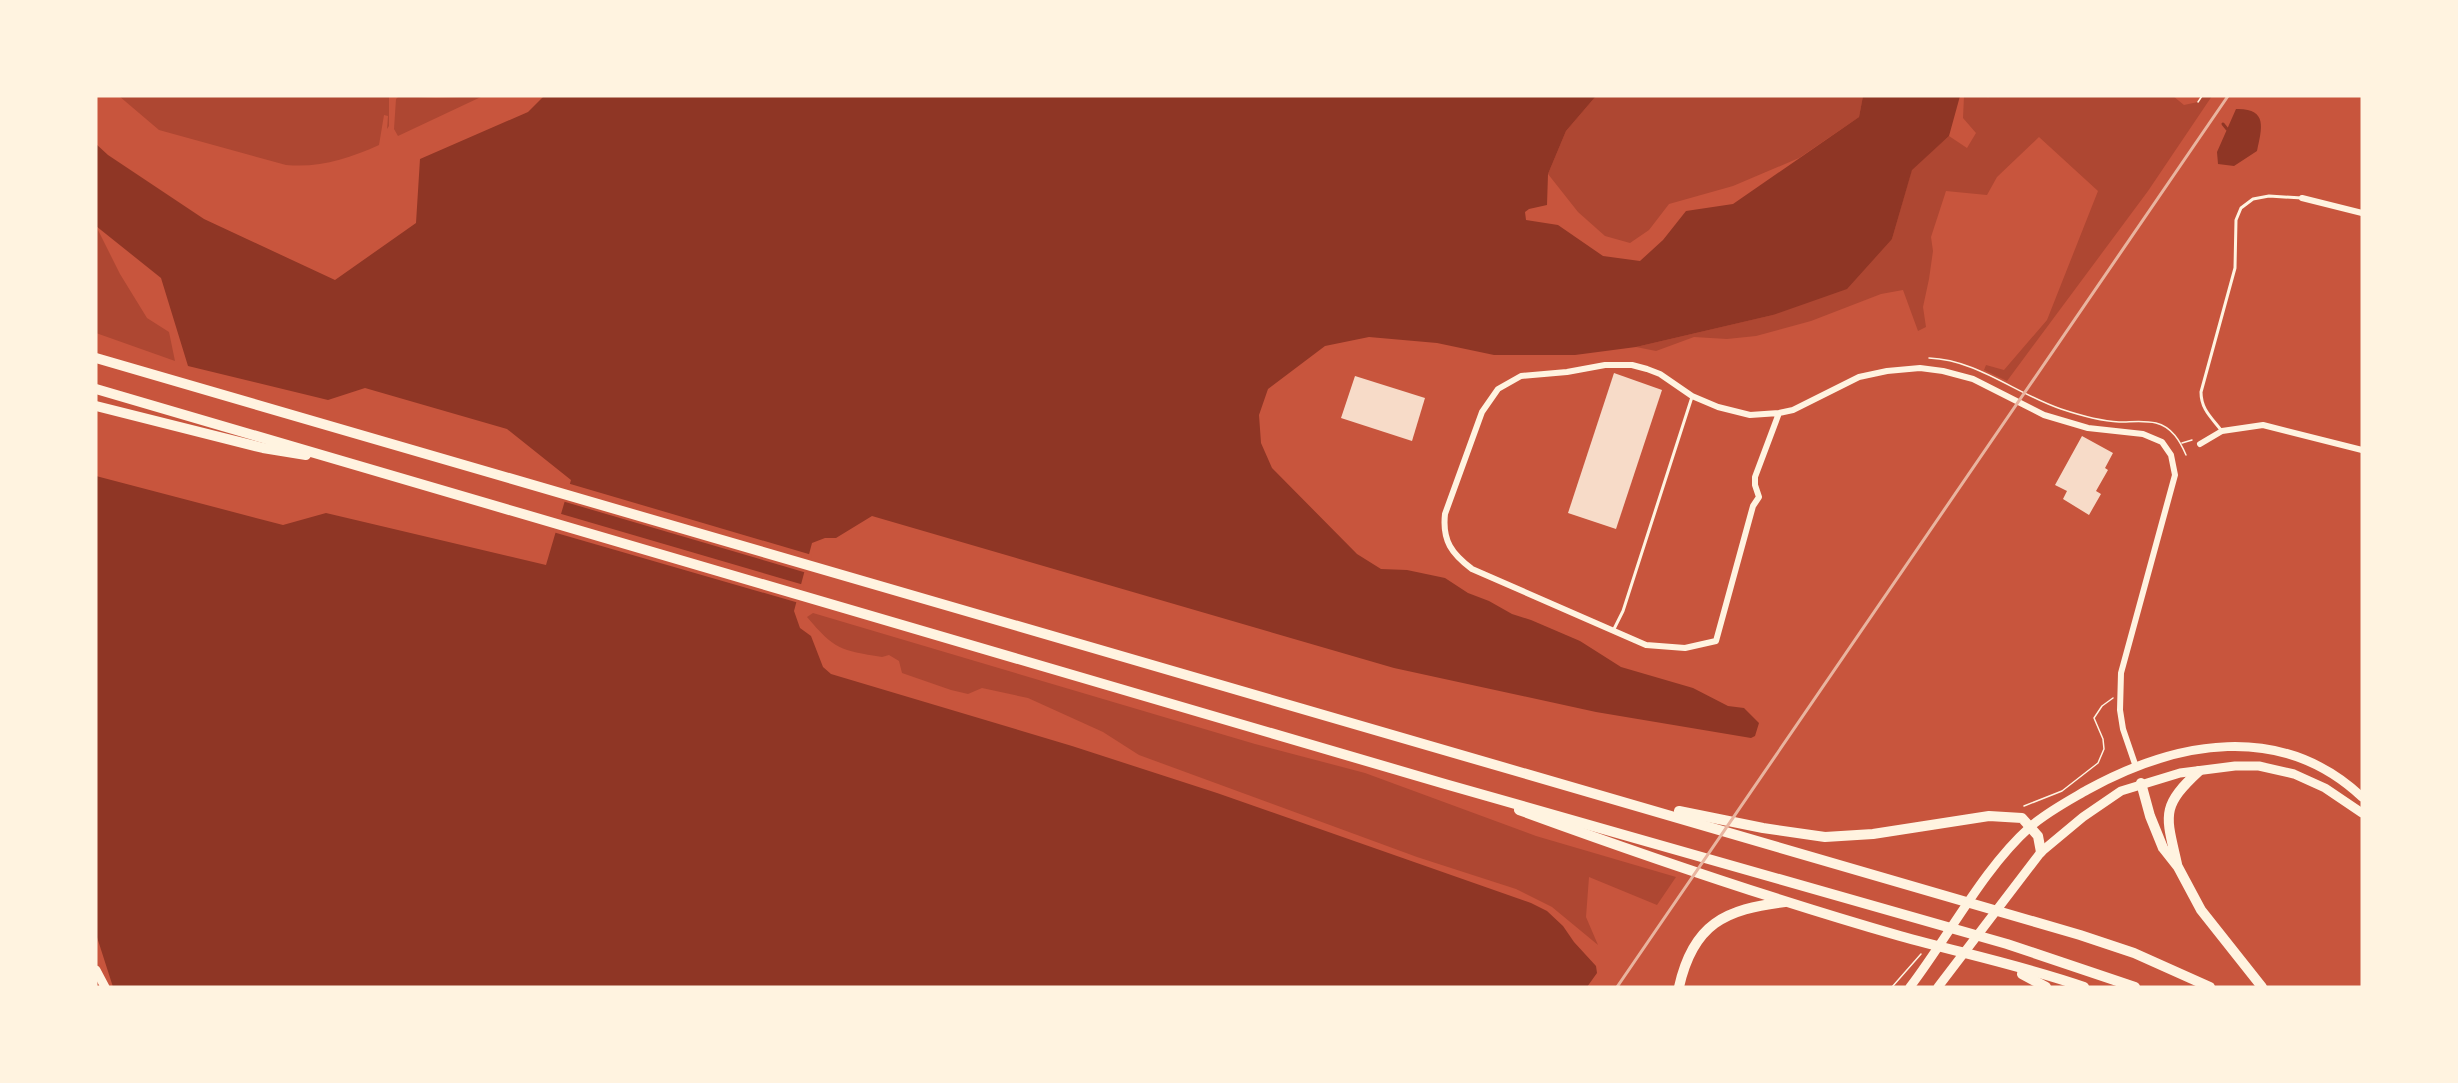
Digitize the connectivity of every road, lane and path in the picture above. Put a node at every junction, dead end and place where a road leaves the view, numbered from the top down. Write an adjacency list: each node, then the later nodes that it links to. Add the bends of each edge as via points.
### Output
1 (2202, 96): 2 (path)
2 (2198, 102)
3 (2302, 198): 4 (street); 11 (lane, via 2253,199 2241,208 2236,220 2235,268 2201,392 2201,404)
4 (2362, 213)
5 (96, 358): 26 (highway, via 1611,798)
6 (1929, 358): 13 (path, via 1970,366 2037,400 2072,412 2114,422 2158,424)
7 (96, 389): 16 (highway)
8 (1692, 396): 10 (street, via 1744,414); 17 (lane, via 1623,611); 17 (street, via 1660,374 1632,365 1605,365 1511,380 1491,397 1482,412 1448,505 1444,529 1448,545 1472,569)
9 (96, 406): 16 (highway, via 263,448)
10 (1779, 413): 17 (street, via 1755,477 1759,497 1753,506 1716,641 1685,648 1657,647); 18 (street, via 1793,410 1859,377 1920,368 1972,379 2044,415 2088,428 2143,434 2162,442 2171,455 2175,474 2121,673)
11 (2222, 431): 12 (street); 14 (street, via 2263,425)
12 (2197, 442): 13 (path)
13 (2181, 443): 15 (path)
14 (2362, 450)
15 (2186, 455)
16 (339, 459): 22 (highway)
17 (1613, 631)
18 (2119, 693): 19 (street, via 2123,729); 24 (path, via 2094,718 2104,749 2098,763 2062,791)
19 (2136, 767): 21 (main road); 23 (main road, via 2206,748 2253,746 2291,754 2323,768); 27 (main road, via 2057,806)
20 (2199, 771): 21 (main road); 25 (main road, via 2235,766 2283,770 2325,788); 29 (highway, via 2179,790 2168,813)
21 (2142, 783): 28 (main road, via 2121,791); 29 (highway, via 2163,848)
22 (1445, 784): 30 (highway, via 1665,863); 39 (highway, via 2007,944)
23 (2362, 797)
24 (2024, 807)
25 (2362, 813)
26 (1694, 818): 27 (highway, via 1837,837 1989,816 2022,818); 40 (highway, via 2134,953)
27 (2030, 827): 28 (highway, via 2038,836); 35 (main road, via 2000,859)
28 (2041, 852): 36 (main road)
29 (2178, 867): 41 (highway, via 2201,910)
30 (1789, 902): 31 (highway); 34 (highway, via 1754,906 1707,928 1695,942)
31 (2000, 962): 37 (highway); 38 (highway)
32 (96, 970): 33 (main road)
33 (105, 987)
34 (1679, 987)
35 (1910, 987)
36 (1938, 987)
37 (2046, 987)
38 (2084, 987)
39 (2134, 987)
40 (2210, 987)
41 (2262, 987)

